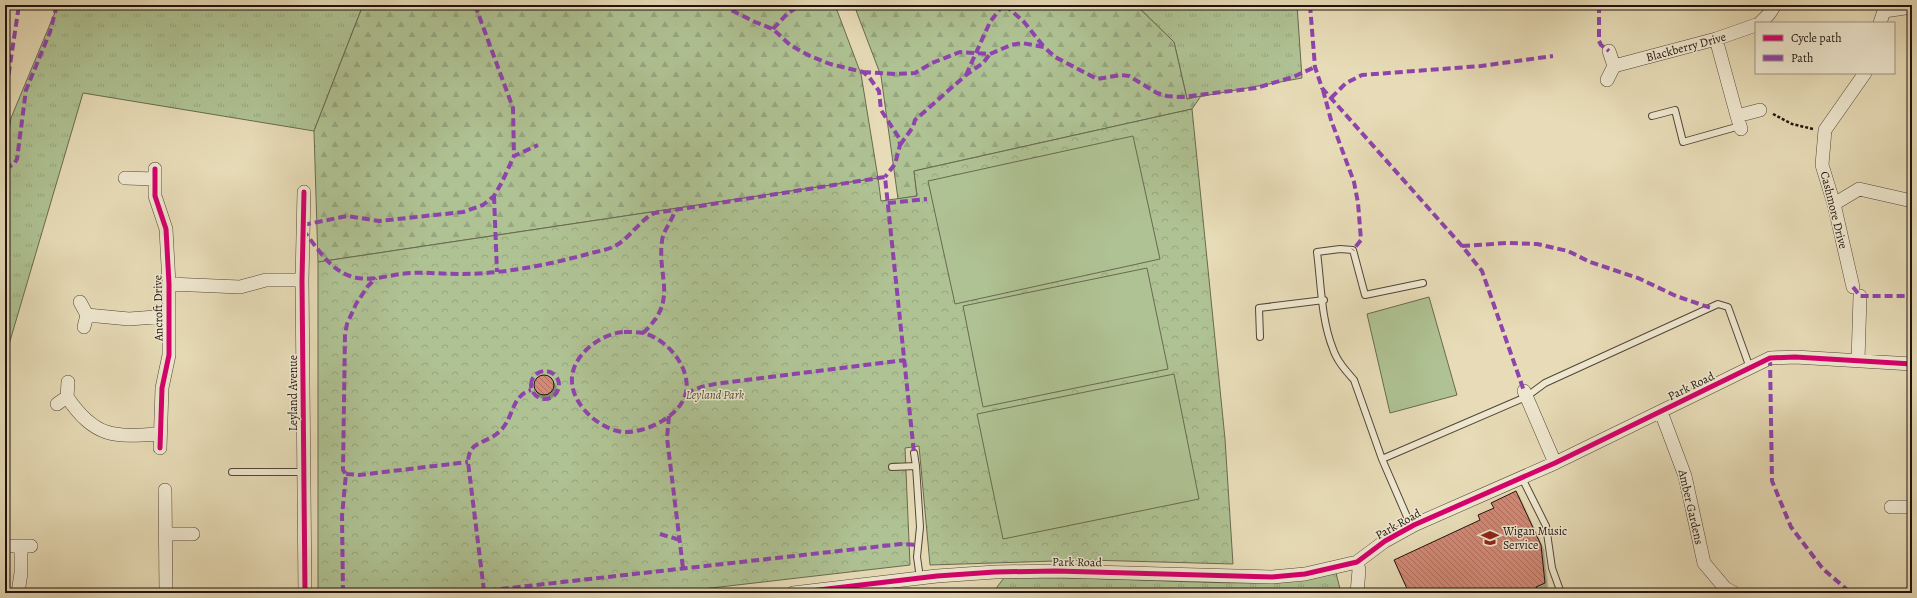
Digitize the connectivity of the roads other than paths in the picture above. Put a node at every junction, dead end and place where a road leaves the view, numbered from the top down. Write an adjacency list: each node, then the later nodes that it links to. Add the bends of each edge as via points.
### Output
1 (1775, 5): 4 (street)
2 (1912, 7): 3 (street)
3 (1883, 13)
4 (1761, 22)
5 (1755, 25): 6 (street, Blackberry Drive)
6 (1716, 39): 8 (street, Blackberry Drive); 13 (street)
7 (1609, 51): 8 (street)
8 (1614, 66): 10 (street)
9 (1863, 74): 17 (street, Cashmore Drive, via 1825,130 1822,165)
10 (1607, 80)
11 (1760, 110): 13 (street)
12 (1652, 116): 13 (lane, via 1675,110 1683,142)
13 (1739, 123)
14 (125, 178): 20 (street, Ancroft Drive, via 155,174 155,196 166,229)
15 (304, 192): 18 (street, Leyland Avenue)
16 (1912, 202): 17 (street, via 1859,189)
17 (1834, 204): 25 (street, Cashmore Drive, via 1857,292)
18 (302, 280): 20 (street, Ancroft Drive, via 266,280 240,287); 39 (street, Leyland Avenue)
19 (1423, 283): 21 (lane, via 1365,295 1353,250 1317,252)
20 (169, 284): 23 (street, Ancroft Drive)
21 (1324, 300): 24 (lane, via 1258,308); 34 (lane, via 1326,324 1333,350 1354,380)
22 (80, 302): 23 (street, via 86,321)
23 (169, 316): 31 (street, Ancroft Drive, via 168,355 162,388)
24 (1260, 337)
25 (1858, 361): 26 (street, Park Road); 27 (street, Park Road, via 1770,358)
26 (1912, 364)
27 (1750, 368): 29 (lane, via 1728,307 1718,304); 30 (street, Park Road)
28 (68, 382): 31 (street, via 62,400 102,431 123,436)
29 (1525, 394): 34 (lane); 35 (street)
30 (1661, 412): 35 (street, Park Road); 56 (street, Amber Gardens, via 1685,476 1704,563 1725,588)
31 (159, 434): 32 (street, Ancroft Drive)
32 (160, 448)
33 (914, 453): 36 (lane)
34 (1382, 459): 44 (lane)
35 (1555, 463): 40 (street, Park Road)
36 (916, 466): 37 (lane); 49 (lane, via 920,527 917,557)
37 (892, 467)
38 (232, 472): 39 (lane)
39 (304, 472): 52 (street, Leyland Avenue)
40 (1522, 478): 44 (street, Park Road); 55 (lane, via 1546,526 1552,568)
41 (165, 490): 45 (street)
42 (1891, 507): 43 (street)
43 (1912, 507)
44 (1411, 526): 48 (street, Park Road)
45 (166, 534): 46 (street); 51 (street)
46 (192, 534)
47 (8, 546): 50 (street, via 26,546)
48 (1357, 562): 49 (street, Park Road, via 1305,574 1272,577 1056,571 995,572); 54 (street)
49 (920, 578): 53 (street, Park Road)
50 (18, 593)
51 (166, 593)
52 (305, 593)
53 (793, 593)
54 (1357, 593)
55 (1561, 593)
56 (1734, 593)

